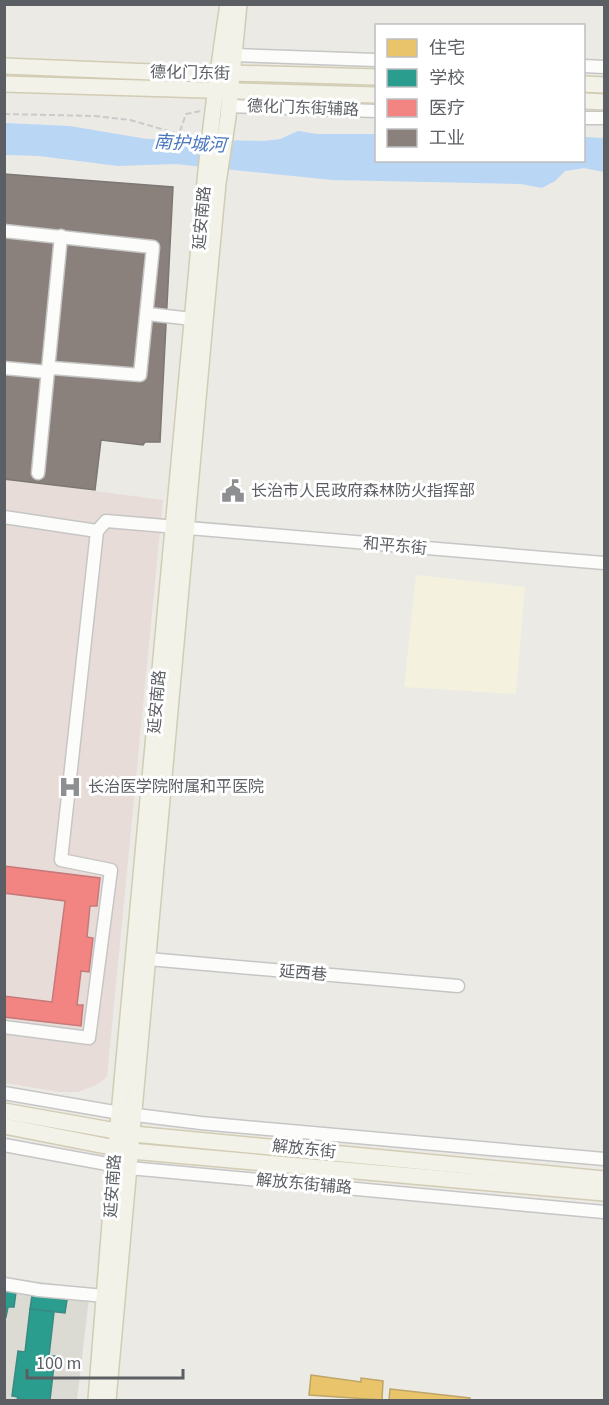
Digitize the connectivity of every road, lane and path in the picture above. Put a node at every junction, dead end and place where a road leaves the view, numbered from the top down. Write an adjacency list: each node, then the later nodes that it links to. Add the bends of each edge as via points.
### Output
1 (228, 4): 12 (main road, 延安南路)
2 (239, 4): 3 (main road, 延安南路)
3 (234, 56): 4 (street); 12 (main road, 延安南路)
4 (375, 60)
5 (4, 66): 12 (main road, 德化门东街)
6 (585, 66): 7 (street)
7 (604, 67)
8 (375, 77): 12 (main road, 德化门东街)
9 (4, 84): 12 (main road, 德化门东街)
10 (585, 84): 11 (main road)
11 (604, 85)
12 (225, 92): 13 (main road, 德化门东街); 16 (street, 德化门东街辅路); 17 (main road, 延安南路); 21 (main road, 延安南路)
13 (375, 95)
14 (585, 101): 15 (main road)
15 (604, 102)
16 (375, 111)
17 (212, 112): 18 (path, via 186,114 179,134 130,120); 21 (main road, 延安南路)
18 (4, 114)
19 (585, 118): 20 (street)
20 (604, 118)
21 (212, 182): 25 (main road, 延安南路)
22 (4, 231): 23 (street)
23 (61, 236): 24 (street, via 153,247); 27 (street)
24 (148, 314): 25 (street); 27 (street, via 141,375 53,368)
25 (199, 320): 30 (main road, 延安南路)
26 (4, 368): 27 (street)
27 (46, 372): 28 (street)
28 (38, 473)
29 (4, 517): 31 (street)
30 (180, 528): 31 (street, 和平东街, via 106,521); 32 (street, 和平东街); 33 (main road, 延安南路); 38 (main road, 延安南路)
31 (97, 531): 35 (street, via 61,860 111,870 89,1038)
32 (604, 563)
33 (148, 959): 34 (street, 延西巷); 38 (main road, 延安南路)
34 (458, 986)
35 (4, 1027)
36 (4, 1093): 38 (street)
37 (4, 1111): 40 (main road, 解放东街)
38 (127, 1114): 40 (main road, 延安南路); 42 (street)
39 (4, 1126): 40 (main road, 解放东街)
40 (125, 1141): 43 (main road, 延安南路); 44 (main road, 解放东街); 45 (main road, 解放东街)
41 (4, 1145): 43 (street, 解放东街辅路)
42 (604, 1159)
43 (122, 1167): 46 (street, 解放东街辅路); 48 (main road, 延安南路); 50 (main road, 延安南路)
44 (604, 1179)
45 (604, 1192)
46 (604, 1212)
47 (4, 1284): 48 (street)
48 (105, 1296): 49 (main road, 延安南路)
49 (96, 1401)
50 (108, 1401)

